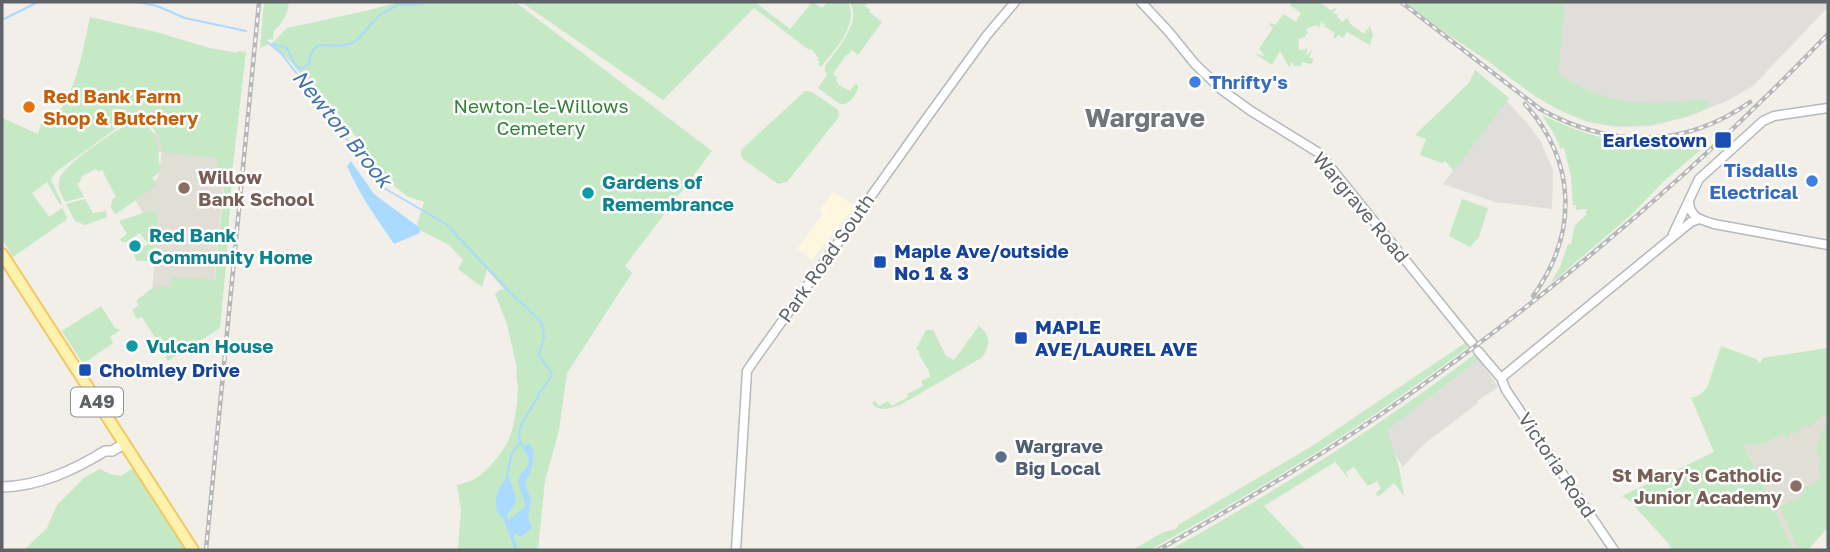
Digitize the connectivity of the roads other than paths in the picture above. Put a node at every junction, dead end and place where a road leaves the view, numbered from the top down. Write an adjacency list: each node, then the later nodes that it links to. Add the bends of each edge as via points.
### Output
1 (1015, 2): 13 (street, Park Road South, via 752,362 744,398)
2 (1141, 2): 9 (street, Wargrave Road, via 1222,90 1319,153)
3 (1828, 108): 4 (street, via 1765,119 1703,174)
4 (1689, 200): 5 (street, via 1690,210); 6 (street)
5 (1699, 219): 6 (street); 7 (street)
6 (1665, 244): 9 (street)
7 (1828, 245)
8 (2, 254): 10 (main road, A49)
9 (1501, 378): 14 (street, Victoria Road)
10 (122, 440): 11 (main road, via 61,475); 12 (main road, A49)
11 (2, 487)
12 (192, 550)
13 (736, 550)
14 (1614, 550)

